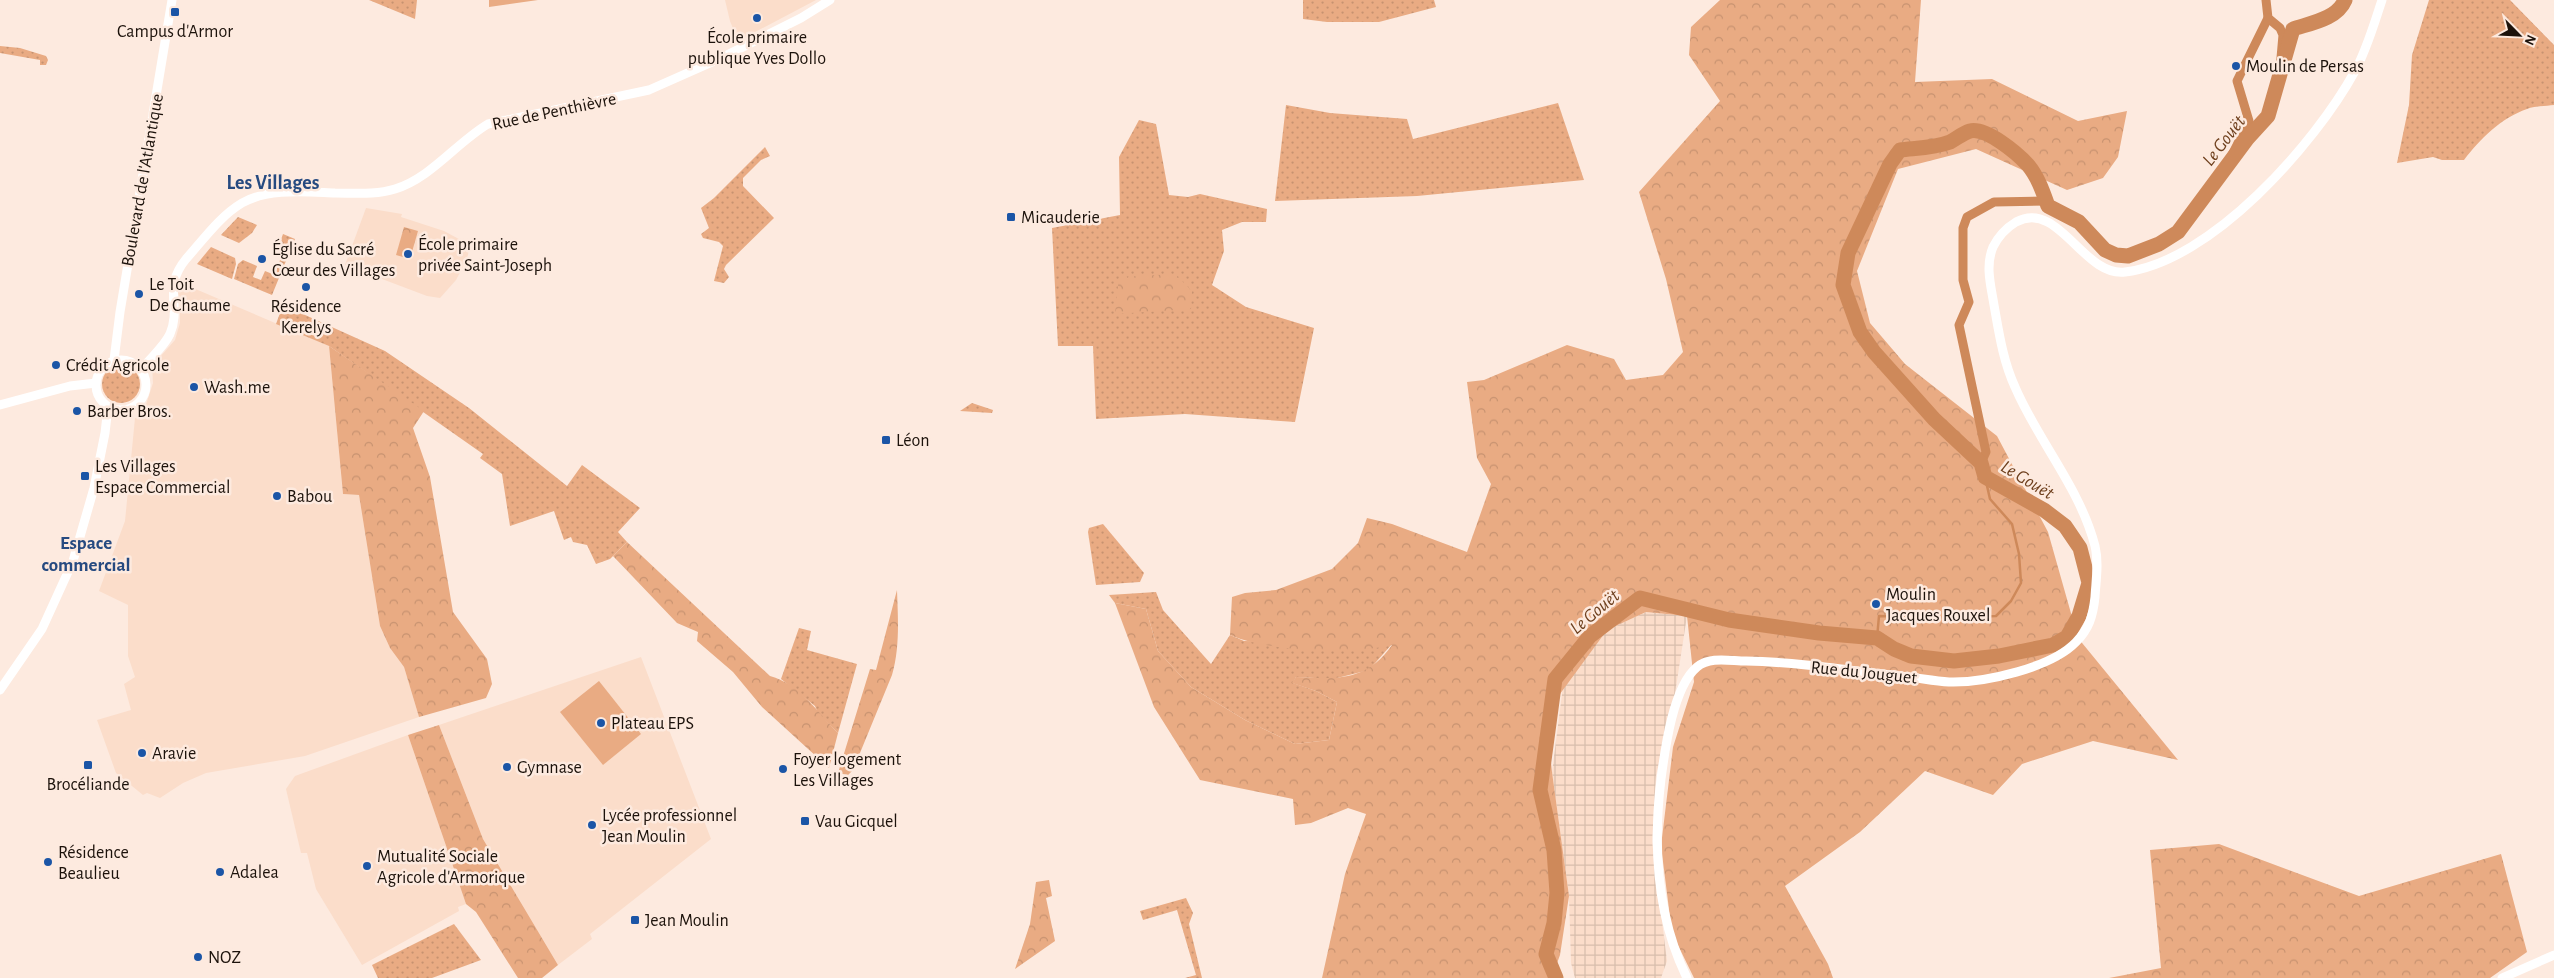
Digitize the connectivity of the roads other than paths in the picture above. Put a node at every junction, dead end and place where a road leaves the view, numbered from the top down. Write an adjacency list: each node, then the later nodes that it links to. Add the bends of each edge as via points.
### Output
1 (172, 0): 4 (street, Boulevard de l'Atlantique)
2 (830, 0): 5 (street, Rue de Penthièvre, via 726,56 649,90 488,124 423,175 397,189 378,193 280,193 243,202 219,222 175,275 170,335)
3 (2382, 0): 11 (street, Rue du Jouguet, via 2357,68 2330,112 2276,177 2198,244 2158,263 2120,273 2102,268 2050,224 2024,219 2003,232 1994,245 1988,266 2004,359 2019,396 2074,496 2095,545 2098,566 2093,615 2088,628 2068,650 2049,660 1981,680 1949,682 1770,662 1711,660 1694,670 1686,681 1670,728 1658,803 1657,843 1661,890 1670,936)
4 (114, 360): 5 (street, via 129,361); 6 (street, via 100,371)
5 (142, 370): 8 (street, via 147,384 142,400 124,411)
6 (96, 383): 7 (street, via 70,386); 8 (street, via 99,399)
7 (0, 405)
8 (108, 407): 9 (street, via 94,488 73,561 42,629)
9 (0, 690)
10 (2554, 955): 12 (street)
11 (1687, 978)
12 (2502, 978)

